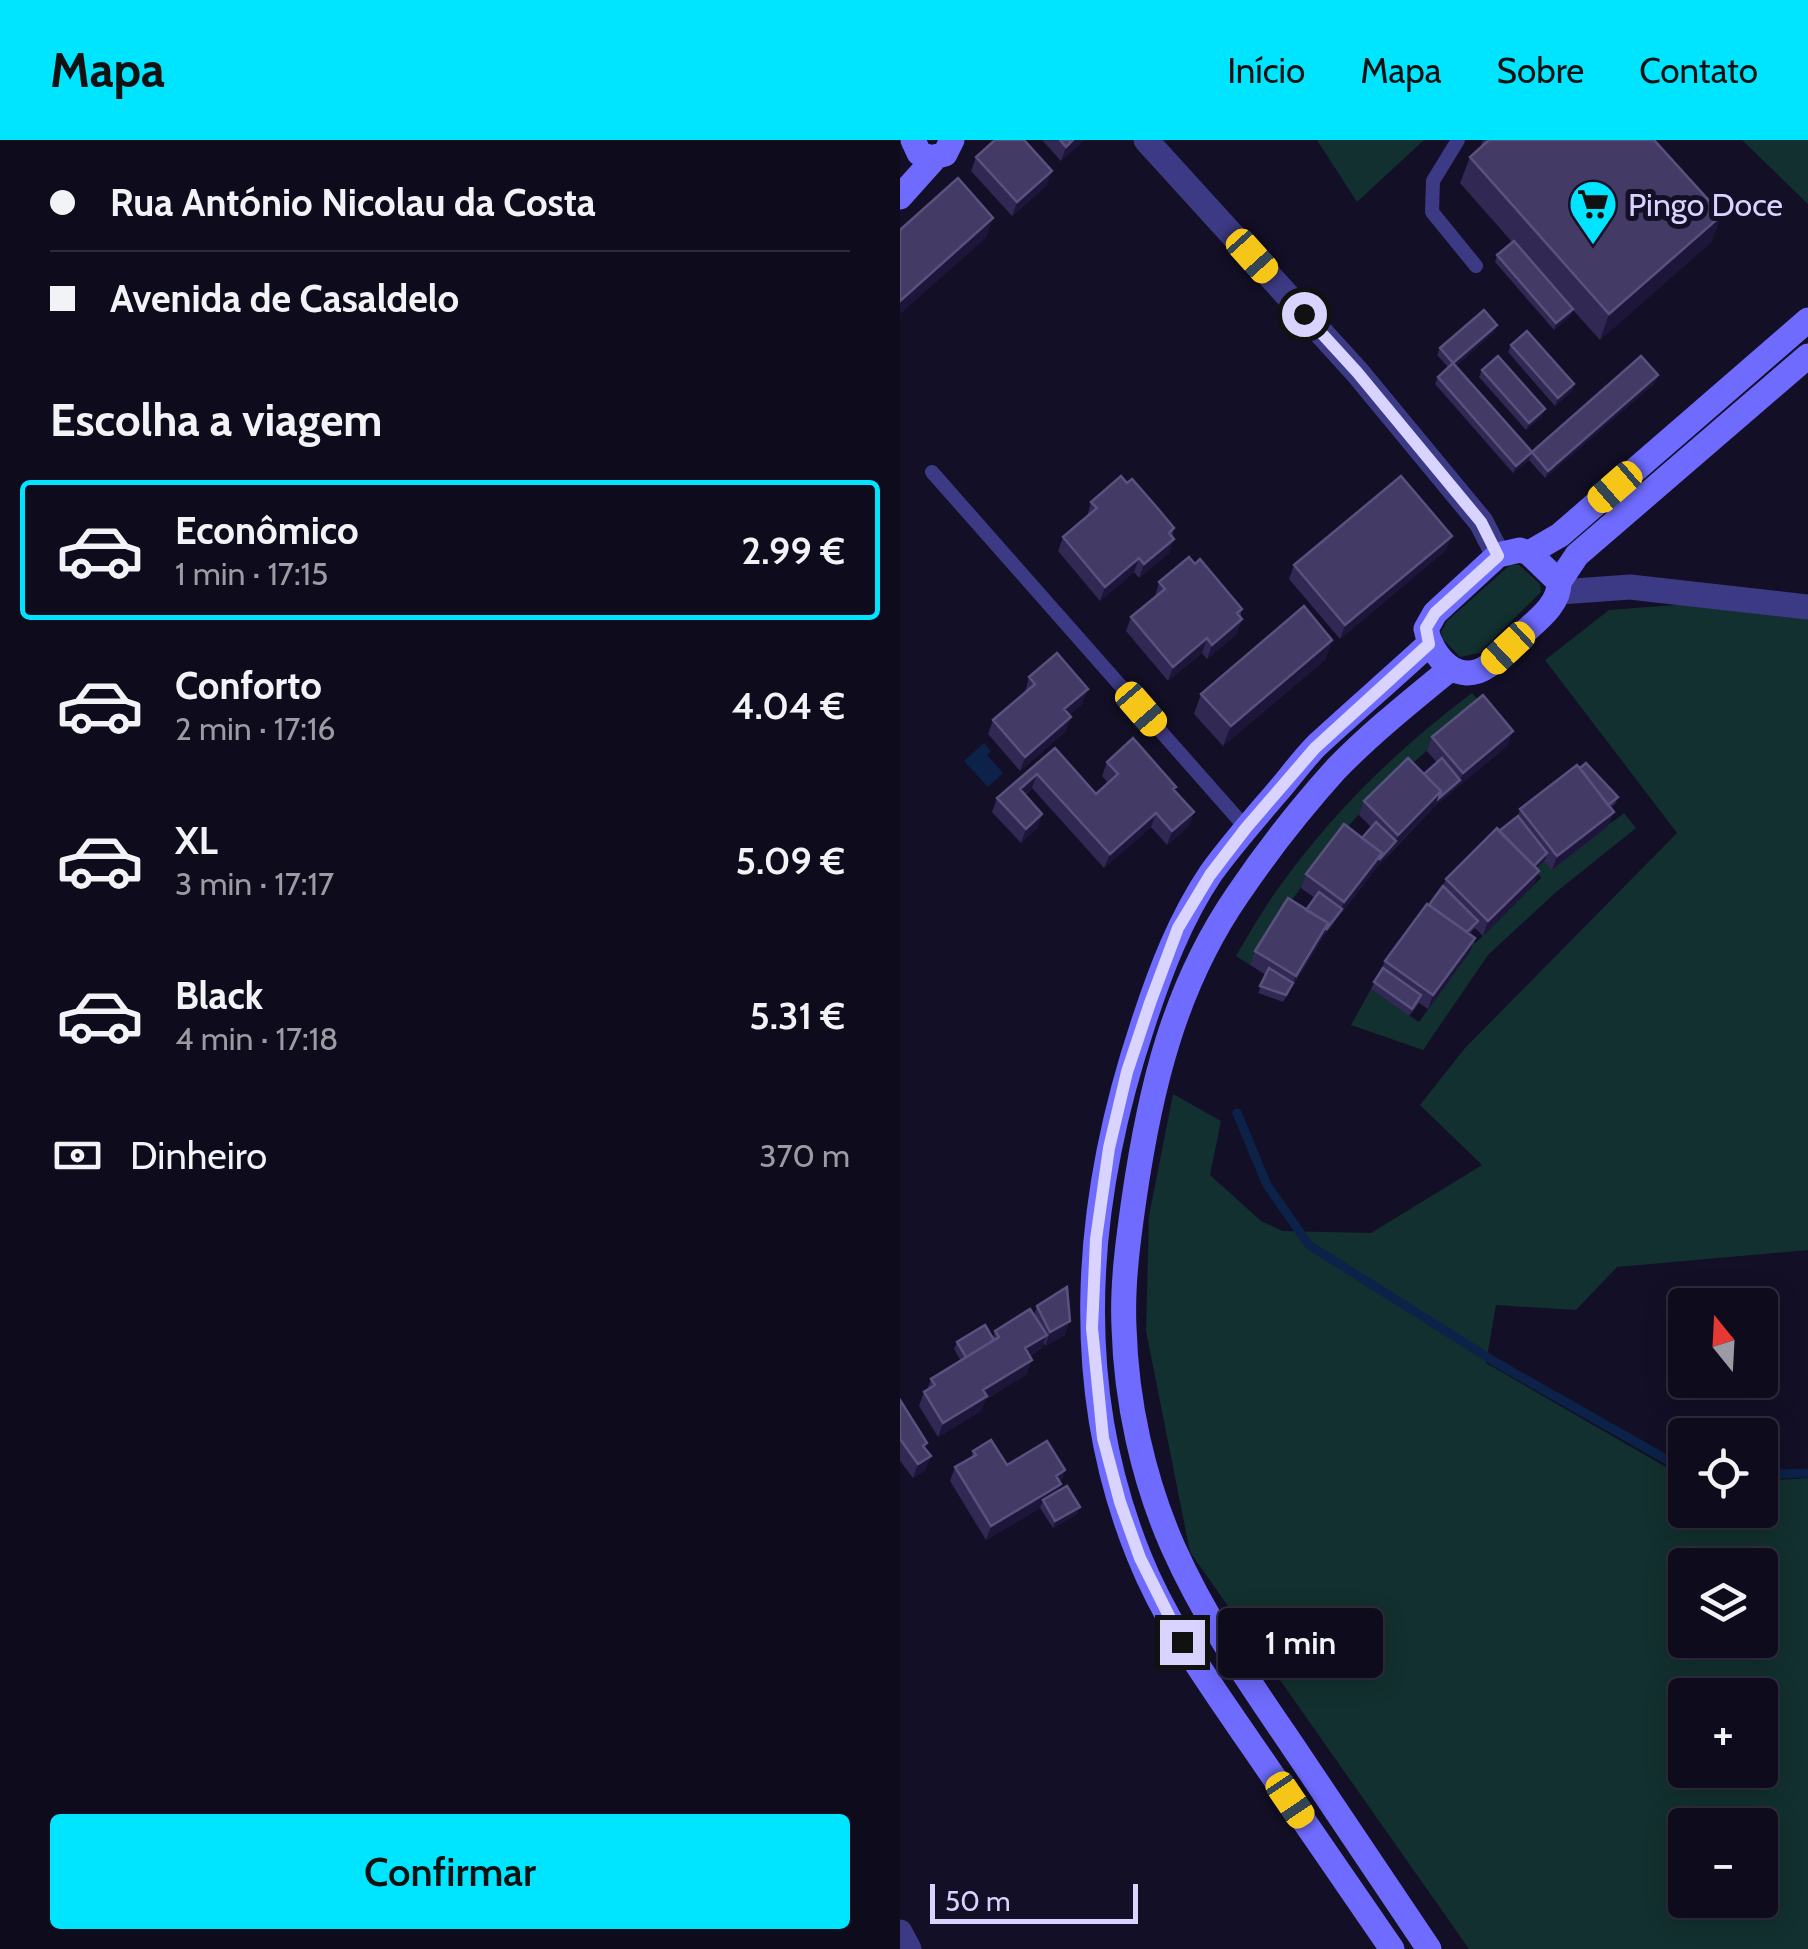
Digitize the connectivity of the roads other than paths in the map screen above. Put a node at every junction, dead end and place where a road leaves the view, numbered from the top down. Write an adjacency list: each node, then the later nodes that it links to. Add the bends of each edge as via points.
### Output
1 (1146, 140): 10 (street, via 1357,372 1481,522)
2 (1458, 140): 5 (lane, via 1433,181 1432,212)
3 (923, 151): 4 (street)
4 (900, 196)
5 (1476, 266)
6 (1808, 320): 9 (street, via 1560,535)
7 (1808, 356): 11 (street, via 1577,556)
8 (932, 472): 15 (lane)
9 (1529, 553): 10 (street); 11 (street)
10 (1498, 556): 13 (street, via 1435,613 1426,628)
11 (1559, 587): 12 (street); 14 (street, via 1549,609 1487,667 1471,674)
12 (1808, 607)
13 (1429, 644): 14 (street); 15 (street, via 1315,748)
14 (1450, 669): 19 (street, via 1385,723 1301,810 1208,944 1176,1011 1155,1078 1128,1242 1124,1326 1136,1434 1173,1548 1212,1625)
15 (1246, 828): 18 (street, via 1178,928 1127,1072 1109,1148 1092,1328 1103,1438 1140,1558 1182,1642)
16 (900, 1932): 17 (street)
17 (909, 1949)
18 (1392, 1949)
19 (1429, 1949)

